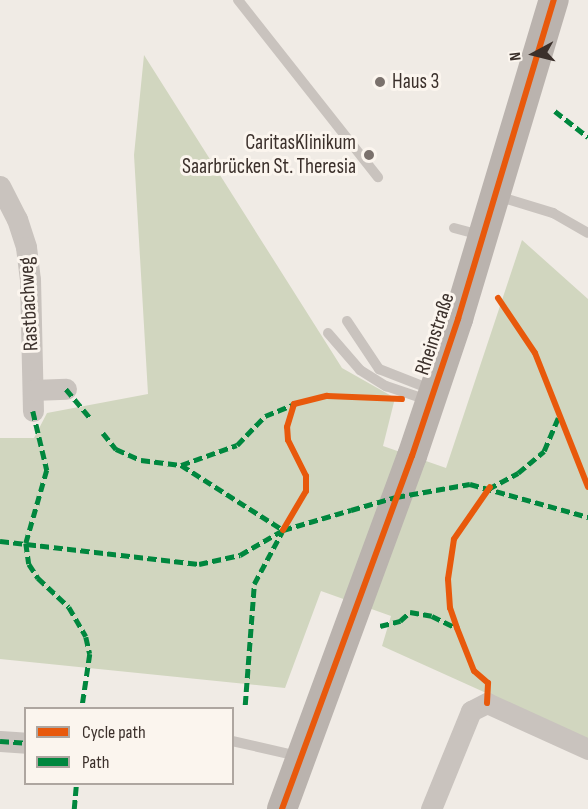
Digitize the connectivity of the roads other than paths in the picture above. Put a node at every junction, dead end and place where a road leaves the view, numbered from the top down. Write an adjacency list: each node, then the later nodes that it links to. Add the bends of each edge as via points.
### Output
1 (238, 0): 3 (lane)
2 (550, 3): 5 (street, Rheinstraße)
3 (378, 177)
4 (0, 186): 13 (street, Rastbachweg, via 18,219 26,247 33,401)
5 (496, 195): 7 (lane, via 553,213); 8 (street, Rheinstraße)
6 (454, 228): 8 (lane)
7 (588, 233)
8 (483, 236): 14 (street, Rheinstraße)
9 (347, 321): 11 (lane)
10 (328, 333): 12 (lane)
11 (362, 346): 12 (lane, via 355,349); 14 (lane, via 379,369)
12 (352, 363): 14 (lane, via 386,386)
13 (66, 389)
14 (432, 396): 19 (street, Rheinstraße)
15 (0, 741): 17 (street)
16 (234, 741): 19 (lane)
17 (24, 743)
18 (588, 749): 21 (street, via 487,703 471,711)
19 (302, 758): 20 (street, Rheinstraße)
20 (282, 809)
21 (431, 809)

